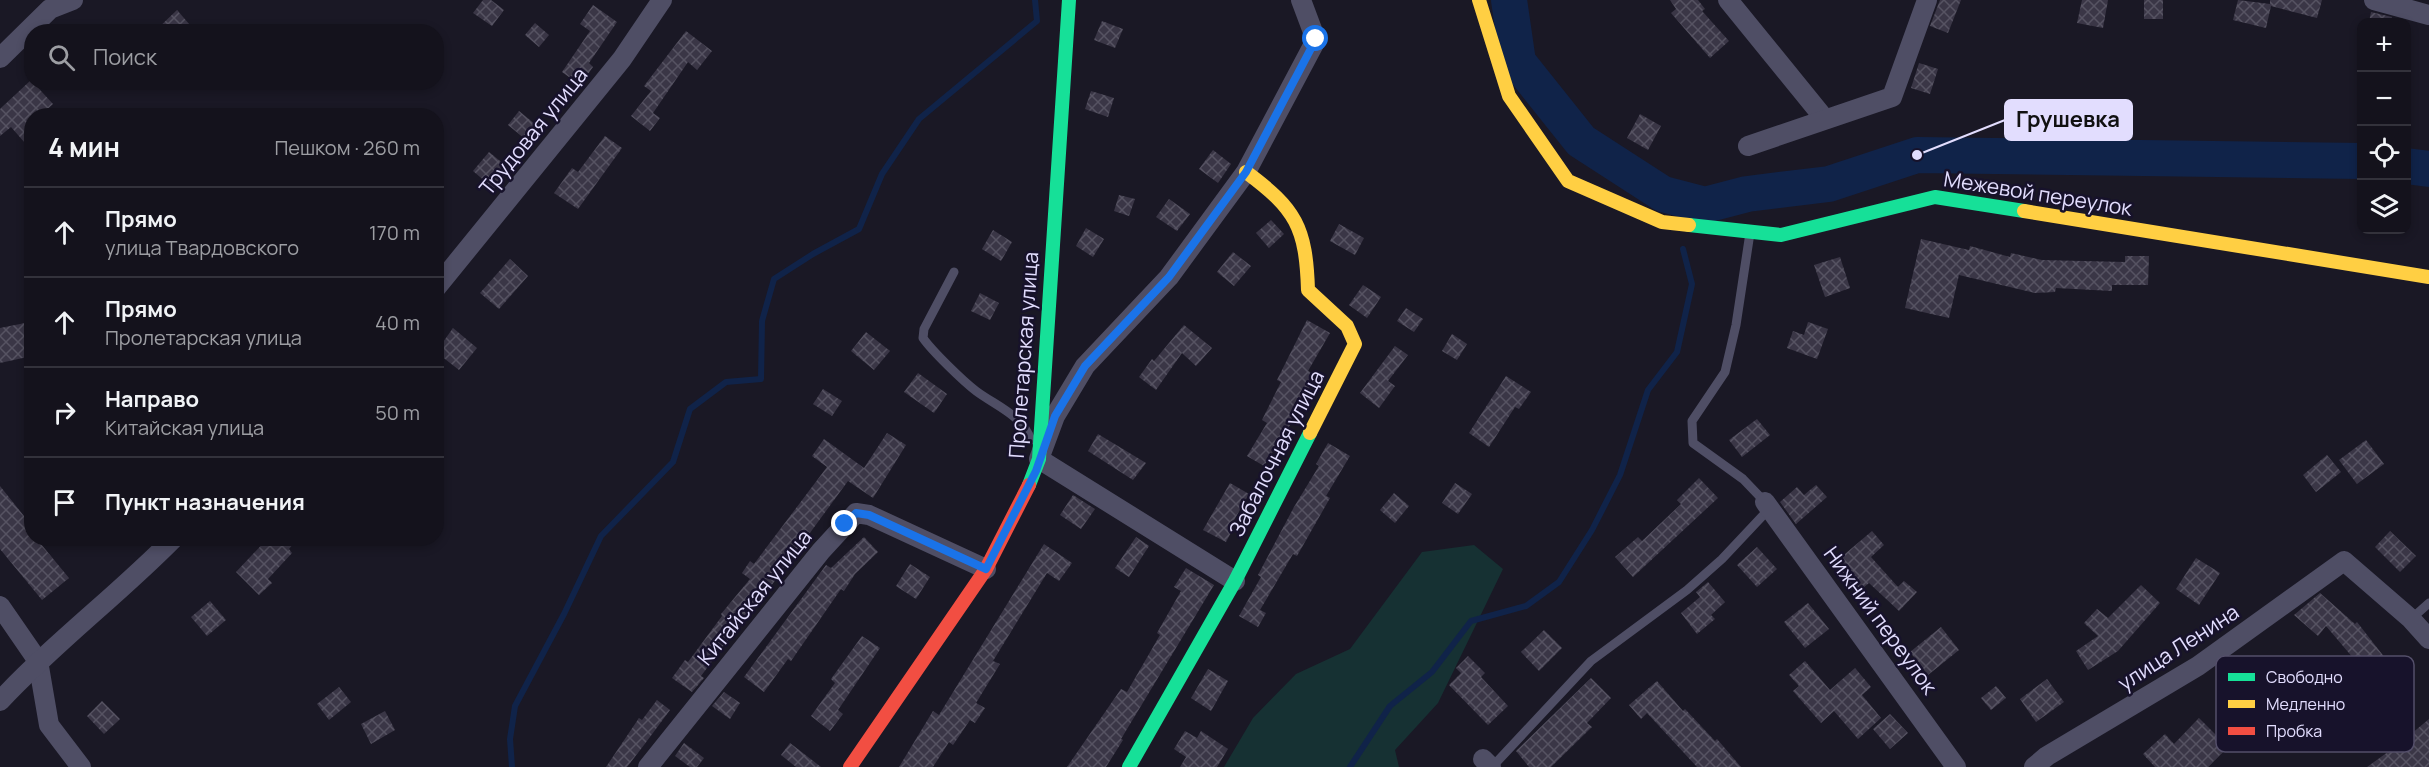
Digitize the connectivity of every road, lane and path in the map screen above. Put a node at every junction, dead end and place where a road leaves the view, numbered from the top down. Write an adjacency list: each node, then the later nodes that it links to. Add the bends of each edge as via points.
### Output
1 (73, 0): 10 (street, via 50,9)
2 (662, 0): 19 (street, Трудовая улица, via 622,59)
3 (1069, 0): 20 (street, Пролетарская улица)
4 (1301, 0): 15 (street, via 1316,39)
5 (1479, 0): 16 (street, Межевой переулок, via 1509,96 1568,181 1662,222)
6 (1728, 0): 13 (street)
7 (1928, 0): 13 (street, via 1892,97)
8 (2374, 0): 9 (street)
9 (2429, 15)
10 (35, 24)
11 (24, 34): 12 (street)
12 (0, 58)
13 (1824, 118): 14 (street)
14 (1748, 146)
15 (1246, 172): 20 (street, via 1169,277 1085,366 1055,416); 24 (street, Забалочная улица, via 1288,208 1302,229 1308,251 1308,290 1347,326 1355,344)
16 (1750, 232): 18 (street, Межевой переулок, via 1781,235 1935,197); 21 (lane, via 1725,372 1692,421 1693,443 1743,479)
17 (954, 272): 20 (lane, via 923,338 974,390 1013,415 1028,432)
18 (2429, 277)
19 (444, 278)
20 (1039, 459): 23 (street, Пролетарская улица); 24 (street)
21 (1768, 505): 31 (lane, via 1722,559 1591,661); 36 (street, Нижний переулок)
22 (166, 546): 29 (street)
23 (986, 569): 33 (street, Китайская улица, via 869,515 856,513 821,551); 34 (street, Пролетарская улица)
24 (1235, 581): 35 (street, Забалочная улица)
25 (2429, 603): 27 (lane)
26 (0, 606): 29 (street)
27 (2410, 619): 28 (street); 37 (street, улица Ленина, via 2344,561 2199,666)
28 (2429, 639)
29 (38, 661): 30 (street); 32 (street, via 49,724)
30 (0, 701)
31 (1488, 764)
32 (81, 767)
33 (648, 767)
34 (850, 767)
35 (1129, 767)
36 (1956, 767)
37 (2034, 767)

